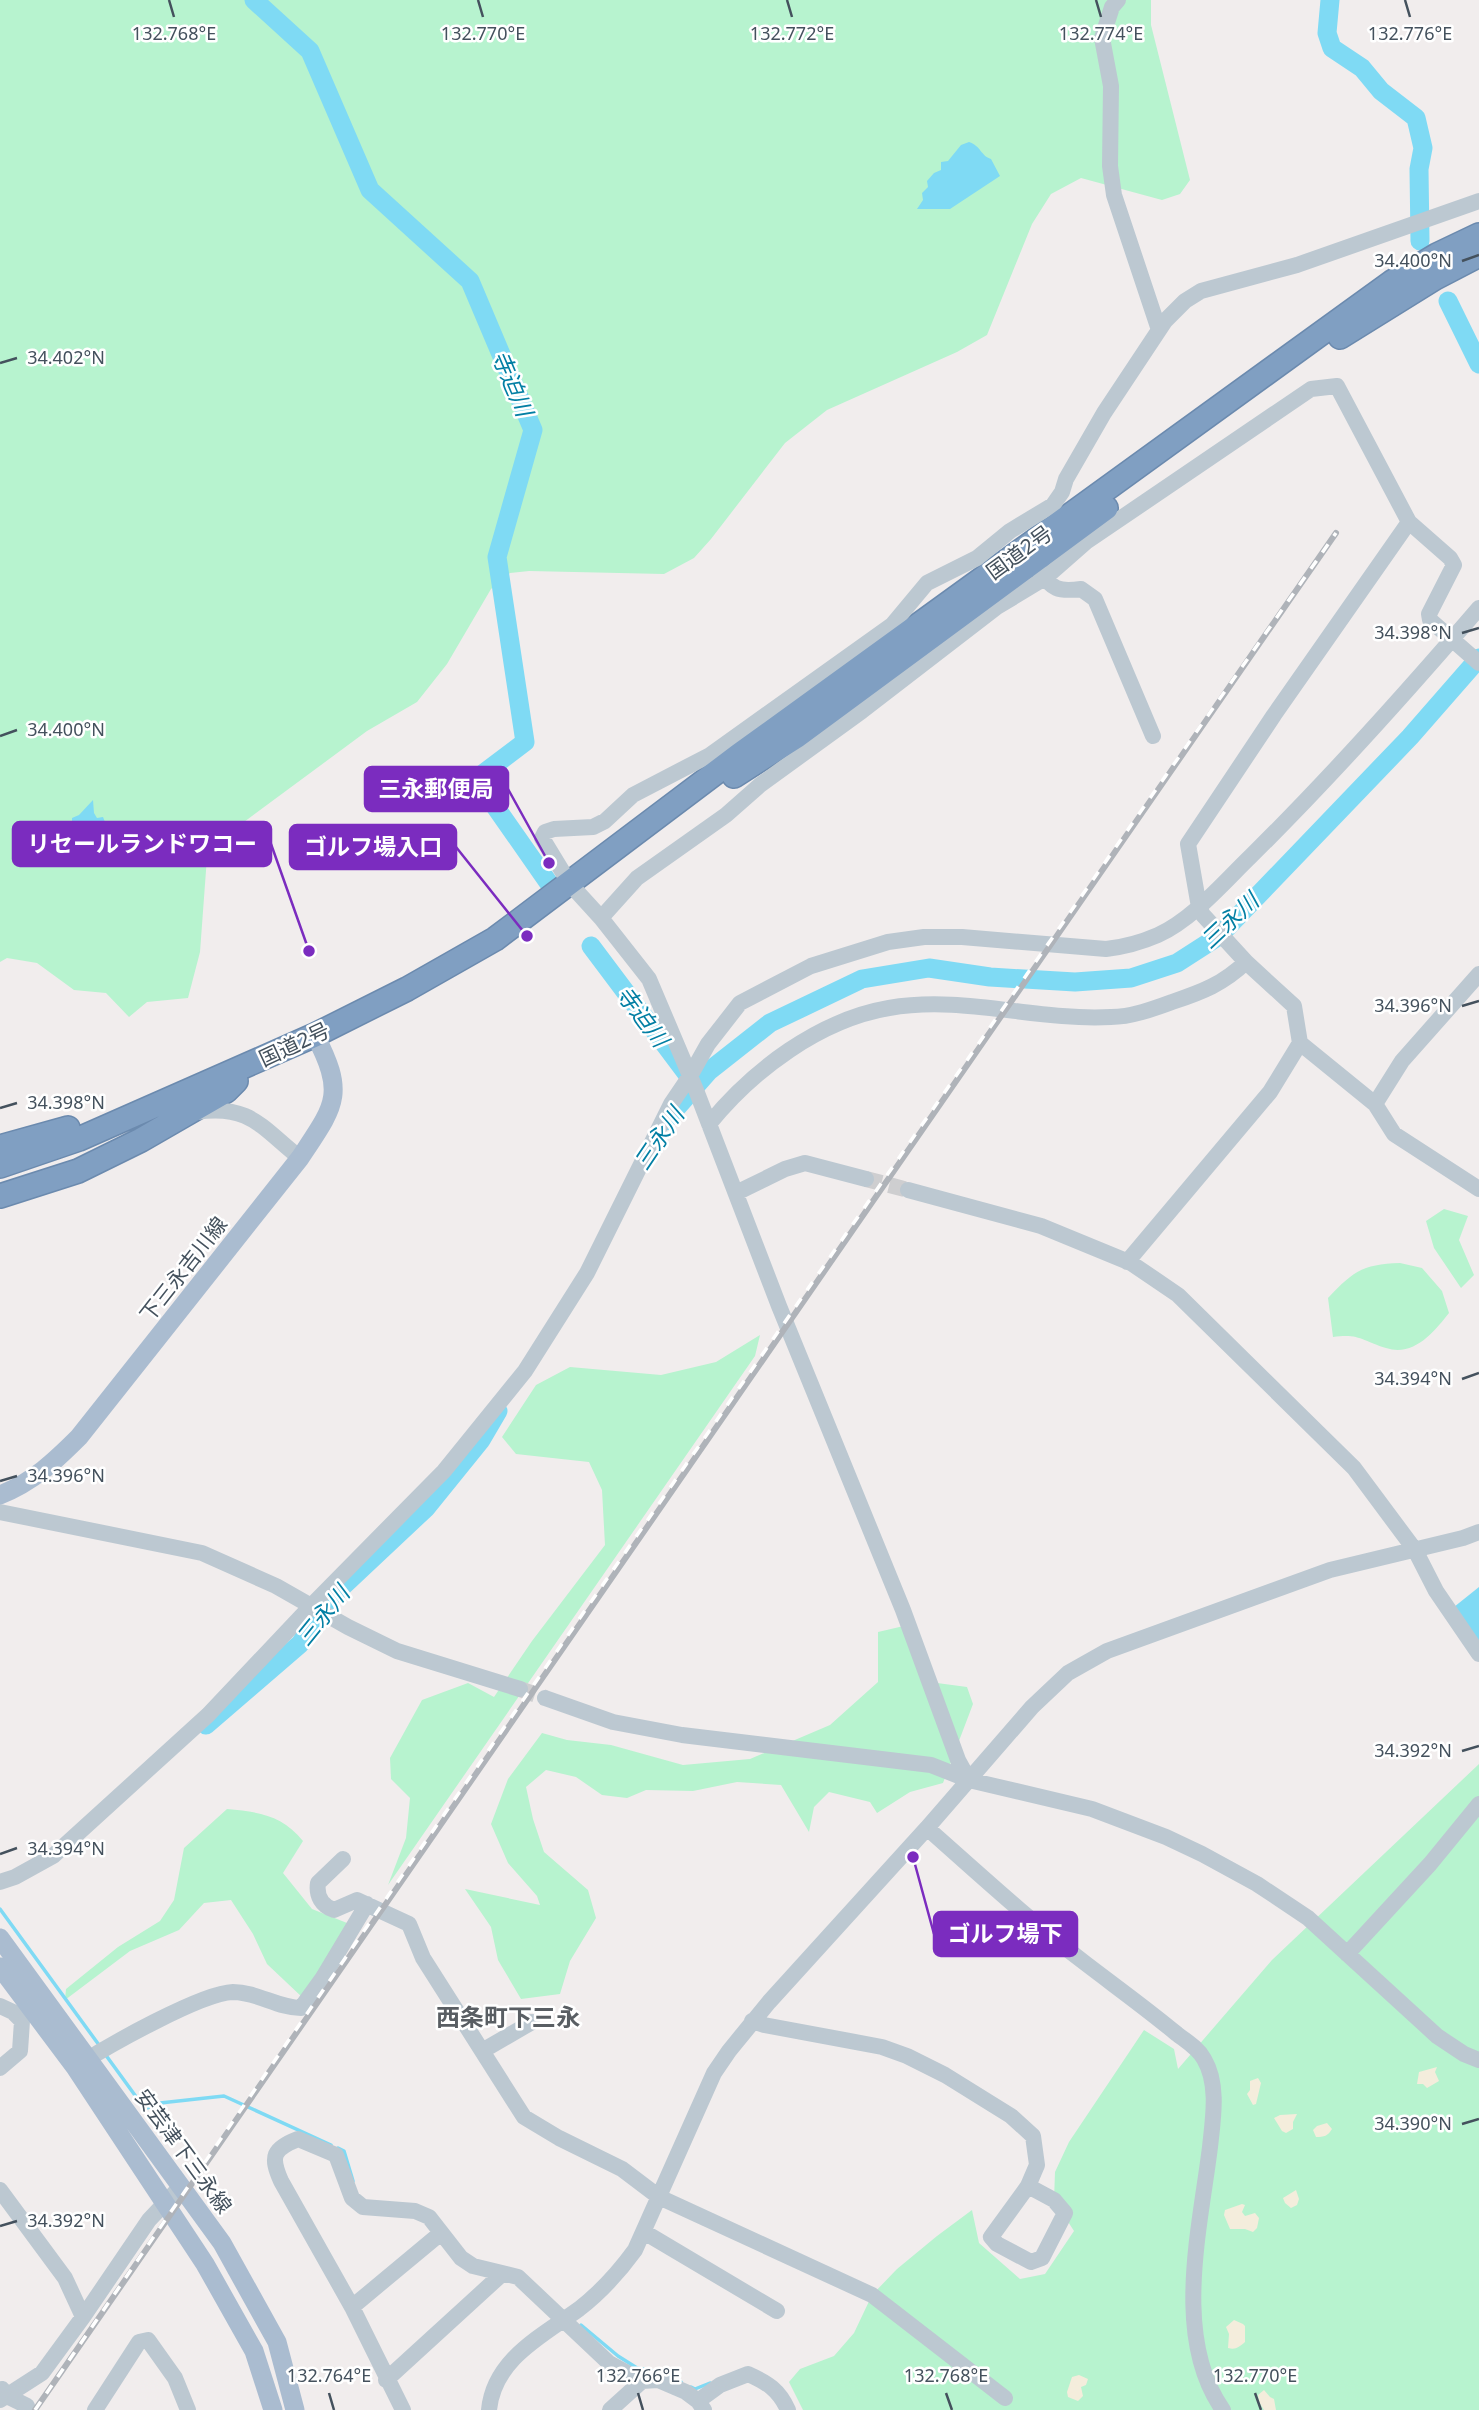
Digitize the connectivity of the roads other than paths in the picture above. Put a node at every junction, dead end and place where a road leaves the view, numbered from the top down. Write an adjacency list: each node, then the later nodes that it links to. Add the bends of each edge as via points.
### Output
1 (1118, 0): 5 (street, via 1102,38 1111,86 1110,166 1114,195)
2 (1479, 201): 5 (street, via 1297,265 1201,291 1185,300)
3 (1479, 235): 12 (highway, 国道2号, via 1381,290 739,755)
4 (1479, 255): 12 (highway, 国道2号, via 1344,334 797,736)
5 (1159, 330): 12 (street, via 1104,413 1053,505 1014,536 926,583 892,625 710,755 633,795 593,827 545,832 541,838 545,847)
6 (1409, 522): 7 (street, via 1337,386 1311,389); 9 (street, via 1454,565 1429,614); 13 (street, via 1188,844)
7 (1041, 573): 11 (street, via 1052,587 1081,589 1095,599); 14 (street, via 760,785 726,816 637,878)
8 (1479, 608): 9 (street)
9 (1454, 642): 10 (street); 13 (street)
10 (1479, 663)
11 (1153, 736)
12 (570, 884): 14 (street); 17 (highway, 国道2号, via 495,939)
13 (1201, 911): 15 (street); 20 (street, via 1124,947 924,937 888,942 811,966 740,1003)
14 (601, 918): 20 (street, via 649,979)
15 (1243, 959): 18 (street, via 1294,1006); 24 (street, via 1209,990 1114,1017 1065,1018 972,1004 912,1005 872,1012 835,1025 768,1066)
16 (1479, 974): 21 (street, via 1402,1061)
17 (316, 1035): 19 (highway, 国道2号); 26 (main road, 下三永吉川線, via 333,1074 334,1094 327,1117)
18 (1300, 1043): 21 (street); 33 (street, via 1270,1092)
19 (253, 1063): 22 (highway, 国道2号); 23 (highway, via 226,1091)
20 (690, 1076): 24 (street); 38 (street, via 671,1104 587,1273 525,1371 444,1471)
21 (1375, 1104): 29 (street, via 1394,1134)
22 (157, 1105): 25 (highway); 27 (highway, 国道2号)
23 (186, 1113): 26 (street, via 245,1114); 32 (highway, via 78,1171)
24 (709, 1124): 31 (street)
25 (0, 1147)
26 (300, 1158): 34 (main road, 下三永吉川線, via 79,1437 50,1467)
27 (0, 1166)
28 (866, 1179): 31 (street, via 805,1163)
29 (1479, 1189)
30 (908, 1190): 33 (street, via 1041,1226)
31 (736, 1193): 42 (street)
32 (0, 1196)
33 (1127, 1262): 37 (street, via 1178,1295 1354,1468)
34 (0, 1495)
35 (0, 1512): 38 (street, via 202,1553)
36 (1479, 1532): 37 (street)
37 (1415, 1550): 39 (street, via 1436,1591); 42 (street, via 1330,1570 1107,1651 1068,1673)
38 (314, 1607): 40 (street, via 397,1651); 46 (street, via 208,1716 53,1856)
39 (1479, 1654)
40 (520, 1689)
41 (545, 1698): 42 (street, via 613,1722 682,1735 931,1765)
42 (969, 1780): 44 (street); 49 (street, via 1092,1809 1166,1837 1257,1884 1308,1918)
43 (1479, 1804): 49 (street)
44 (928, 1828): 52 (street); 84 (street, via 1205,2060 1213,2082 1213,2118 1192,2306 1207,2383)
45 (343, 1860): 47 (street, via 318,1883 318,1895 334,1910 357,1900)
46 (0, 1882)
47 (367, 1905): 54 (street, via 409,1924 423,1958); 55 (street, via 301,2008 244,1993 226,1993 173,2014)
48 (0, 1938): 50 (main road, 安芸津下三永線)
49 (1348, 1954): 56 (street, via 1437,2036)
50 (5, 1968): 55 (main road, 安芸津下三永線)
51 (0, 2006): 57 (street, via 22,2021 20,2051)
52 (752, 2021): 59 (street, via 882,2047 946,2076 1011,2116 1033,2136 1037,2165); 61 (street, via 714,2073)
53 (532, 2022): 54 (street)
54 (482, 2051): 61 (street, via 524,2117 621,2169)
55 (92, 2056): 58 (main road, 安芸津下三永線); 62 (main road, 安芸津下三永線)
56 (1479, 2060)
57 (0, 2068)
58 (181, 2186): 62 (street); 79 (main road, 安芸津下三永線, via 222,2243 276,2342)
59 (1028, 2186): 59 (street, via 1055,2200 1065,2213 1042,2258 1031,2262 991,2237)
60 (0, 2190): 68 (street, via 65,2278)
61 (659, 2196): 64 (street); 73 (street, via 872,2295)
62 (164, 2205): 68 (street); 78 (main road, 安芸津下三永線, via 205,2263 254,2351)
63 (441, 2232): 65 (street, via 467,2262); 66 (street); 66 (street, via 429,2217 415,2211 363,2207 352,2198 336,2155 298,2139 282,2145 274,2155 274,2166)
64 (644, 2232): 67 (street); 69 (street, via 618,2273)
65 (502, 2274): 69 (street, via 518,2277); 70 (street)
66 (352, 2307): 70 (street)
67 (777, 2311)
68 (83, 2317): 72 (street, via 42,2373)
69 (562, 2319): 71 (street, via 610,2362); 81 (street, via 510,2361 490,2395)
70 (386, 2380): 80 (street)
71 (642, 2381): 74 (street, via 658,2380 686,2392); 82 (street)
72 (2, 2394): 75 (street)
73 (1005, 2398)
74 (701, 2405): 83 (street, via 720,2385 748,2374 769,2384)
75 (27, 2406)
76 (95, 2410): 77 (street, via 139,2342 148,2340 175,2378)
77 (188, 2410)
78 (273, 2410)
79 (295, 2410)
80 (403, 2410)
81 (489, 2410)
82 (610, 2410)
83 (788, 2410)
84 (1223, 2410)

